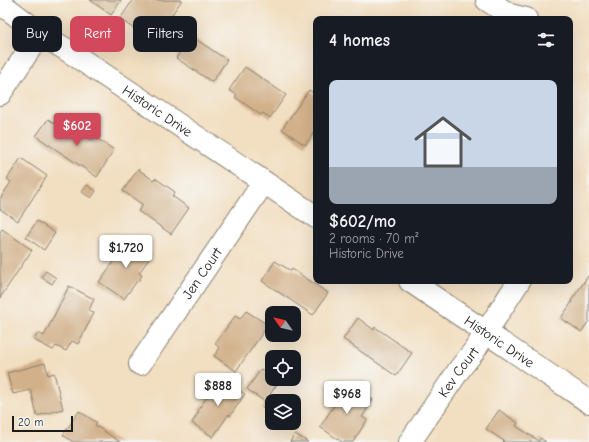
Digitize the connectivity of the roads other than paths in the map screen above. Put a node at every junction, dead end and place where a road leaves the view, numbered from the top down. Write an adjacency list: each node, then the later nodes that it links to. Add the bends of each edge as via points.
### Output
1 (487, 0): 4 (street)
2 (0, 3): 3 (street, Historic Drive)
3 (17, 16)
4 (514, 16)
5 (62, 47): 8 (street, Historic Drive)
6 (28, 52): 7 (street)
7 (0, 94)
8 (264, 182): 9 (street, Historic Drive); 13 (street, Jen Court)
9 (313, 215)
10 (414, 284): 12 (street, Historic Drive)
11 (517, 284): 12 (street, Kev Court)
12 (486, 332): 14 (street, Historic Drive); 15 (street, Kev Court)
13 (140, 364)
14 (589, 402)
15 (410, 442)

